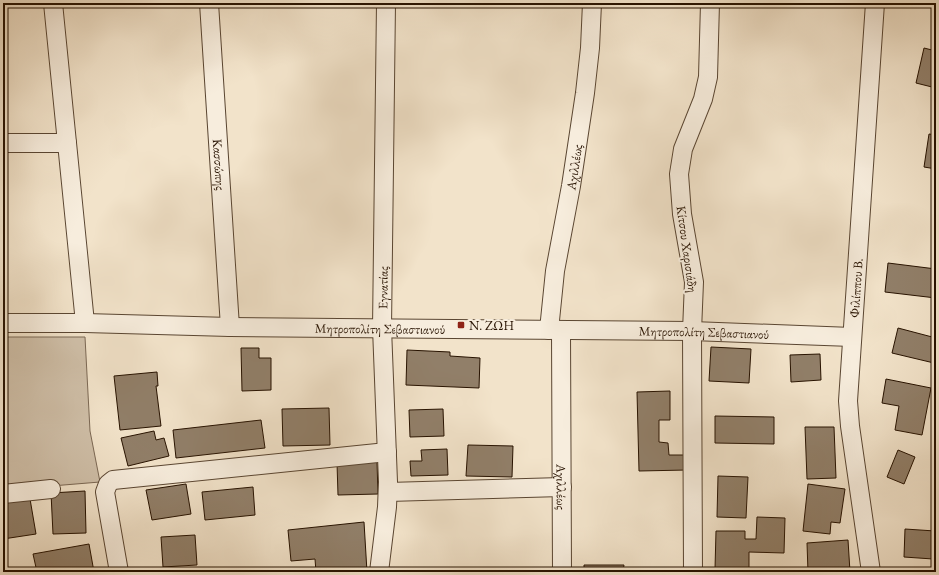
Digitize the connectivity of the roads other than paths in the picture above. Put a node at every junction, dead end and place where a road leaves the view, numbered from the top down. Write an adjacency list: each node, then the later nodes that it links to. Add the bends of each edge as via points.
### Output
1 (53, 3): 8 (street)
2 (209, 3): 11 (street, Κασσώπης)
3 (386, 3): 12 (street, Εγνατίας)
4 (592, 3): 13 (street, Αχιλλέως, via 585,93 555,271)
5 (710, 3): 14 (street, Κίτσου Χαρισιάδη, via 708,77 703,99 683,149 680,174 682,214 694,282)
6 (875, 3): 15 (street, Φιλίππου Β.)
7 (3, 143): 8 (street)
8 (67, 143): 10 (street)
9 (3, 323): 10 (street, Μητροπολίτη Σεβαστιανού)
10 (85, 323): 11 (street, Μητροπολίτη Σεβαστιανού)
11 (230, 326): 12 (street, Μητροπολίτη Σεβαστιανού)
12 (382, 328): 13 (street, Μητροπολίτη Σεβαστιανού); 16 (street, Εγνατίας)
13 (555, 330): 14 (street, Μητροπολίτη Σεβαστιανού); 17 (street, Αχιλλέως)
14 (692, 331): 15 (street, Μητροπολίτη Σεβαστιανού); 24 (street, Κίτσου Χαρισιάδη)
15 (852, 337): 25 (street, Φιλίππου Β., via 848,401 850,426)
16 (387, 452): 19 (street, Εγνατίας); 21 (street, via 113,480 105,492)
17 (562, 487): 19 (street); 23 (street, Αχιλλέως)
18 (51, 489): 20 (street)
19 (388, 492): 22 (street, Εγνατίας)
20 (3, 494)
21 (119, 572)
22 (379, 572)
23 (562, 572)
24 (693, 572)
25 (871, 572)

